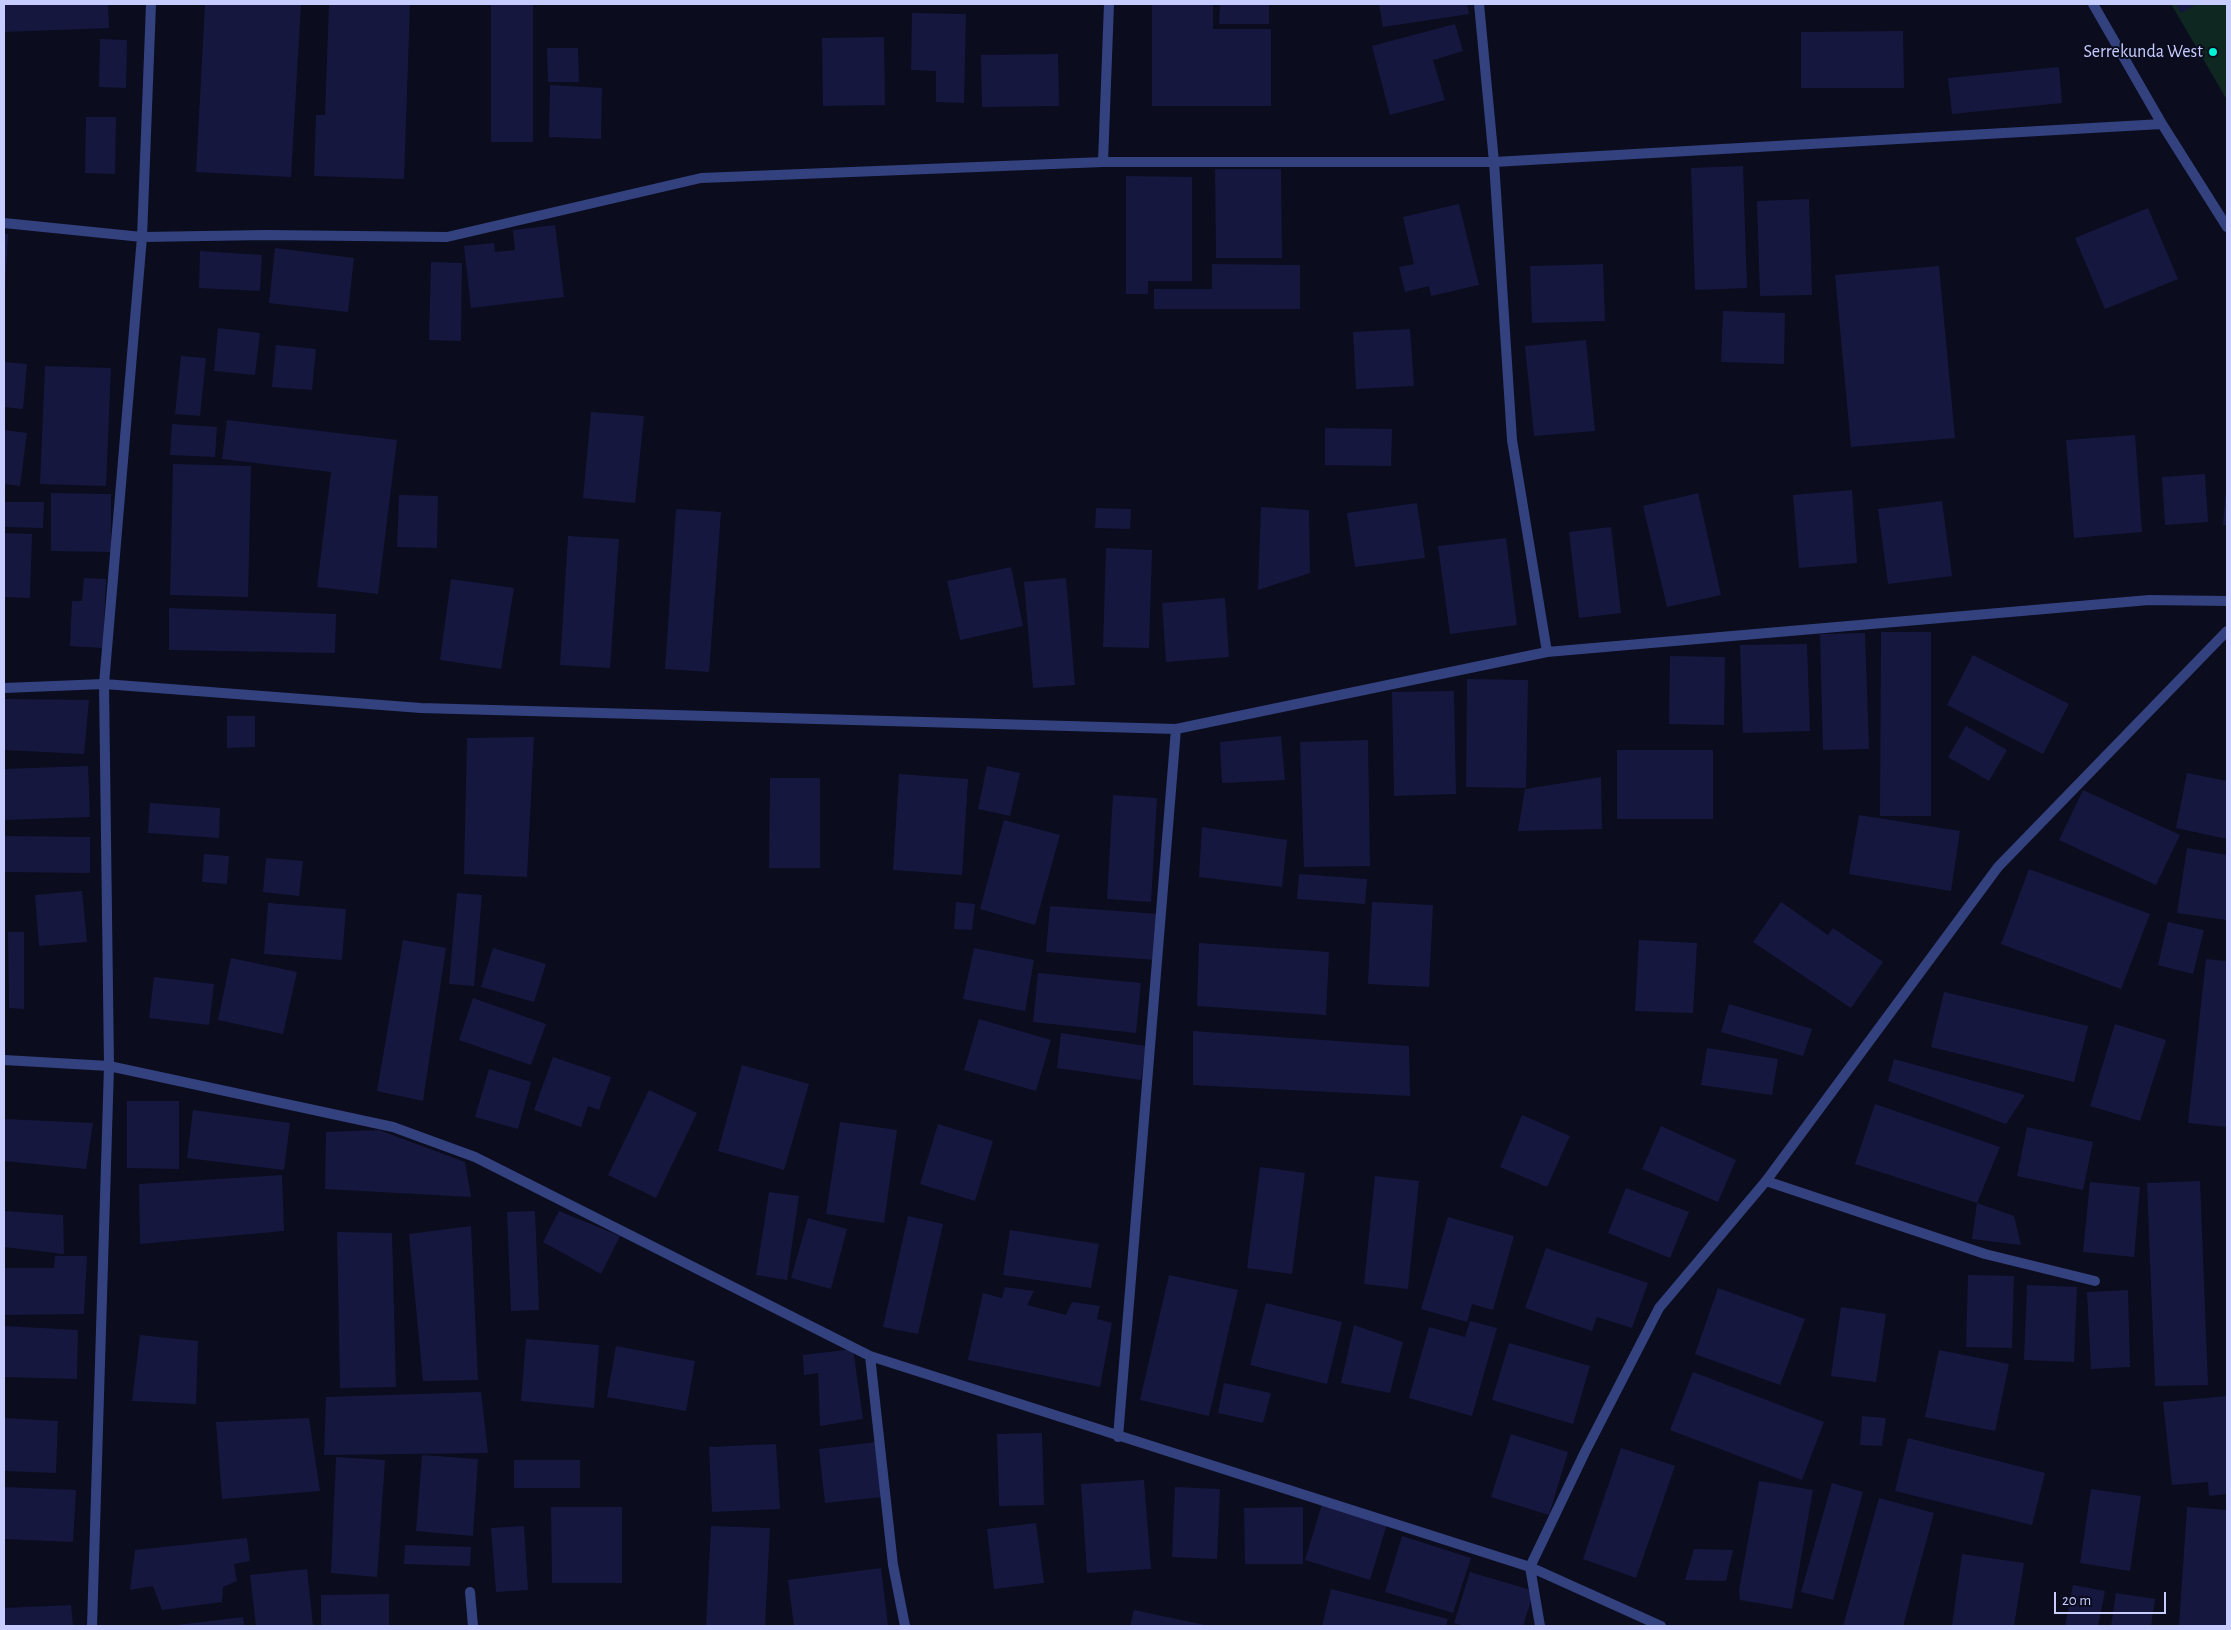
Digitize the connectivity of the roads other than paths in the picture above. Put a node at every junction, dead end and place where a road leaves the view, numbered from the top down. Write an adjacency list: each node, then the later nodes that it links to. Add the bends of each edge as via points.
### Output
1 (151, 4): 10 (street)
2 (1109, 4): 6 (street)
3 (1479, 4): 7 (street)
4 (2093, 4): 5 (street)
5 (2162, 124): 7 (street); 9 (street)
6 (1103, 162): 7 (street); 10 (street, via 701,178 447,237)
7 (1494, 162): 13 (street, via 1512,440)
8 (4, 223): 10 (street)
9 (2227, 227)
10 (142, 237): 14 (street)
11 (2227, 601): 13 (street, via 2149,600)
12 (2227, 631): 19 (street, via 1998,867)
13 (1547, 652): 16 (street)
14 (104, 684): 15 (street); 16 (street, via 421,708); 18 (street)
15 (4, 688)
16 (1176, 729): 22 (street)
17 (4, 1060): 18 (street)
18 (110, 1066): 21 (street, via 393,1127 475,1157); 25 (street)
19 (1766, 1181): 20 (street, via 1985,1254); 23 (street, via 1659,1308)
20 (2095, 1282)
21 (870, 1356): 22 (street); 27 (street, via 893,1565)
22 (1118, 1437): 23 (street)
23 (1530, 1567): 28 (street); 29 (street)
24 (470, 1592): 26 (street)
25 (92, 1626)
26 (473, 1626)
27 (905, 1626)
28 (1540, 1626)
29 (1661, 1626)

